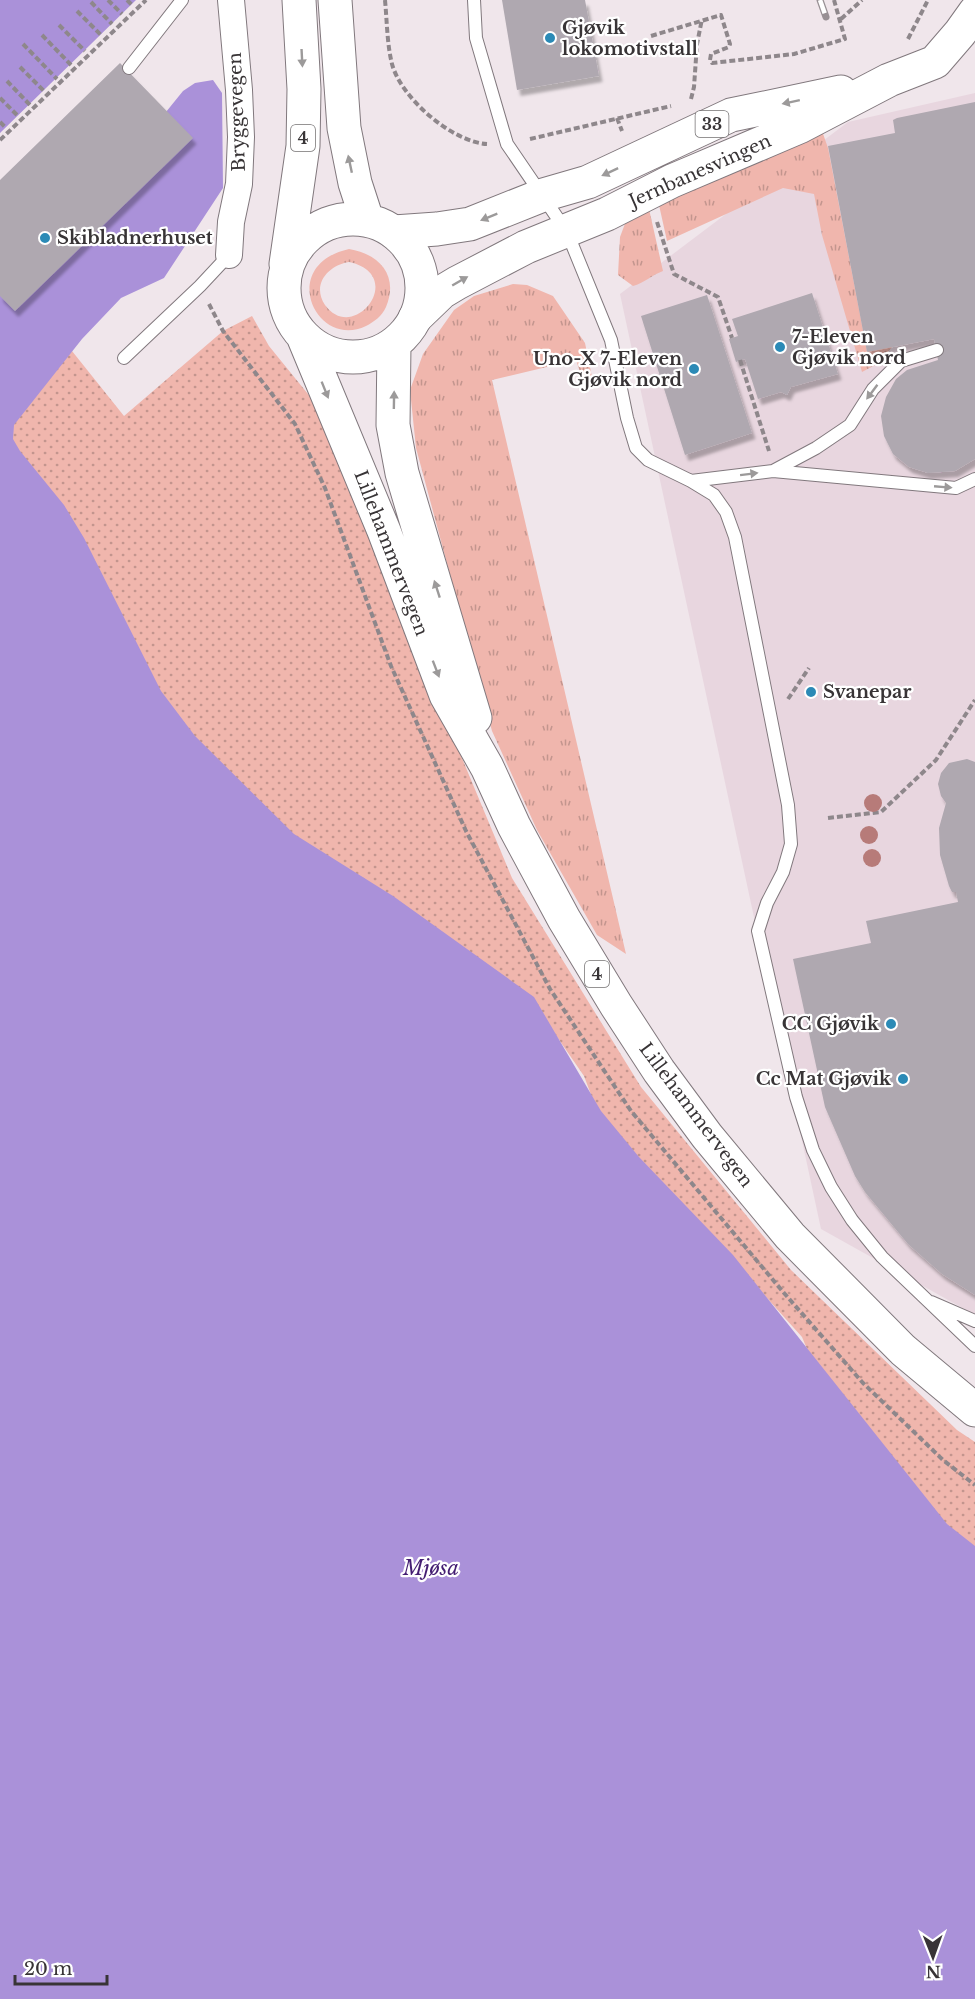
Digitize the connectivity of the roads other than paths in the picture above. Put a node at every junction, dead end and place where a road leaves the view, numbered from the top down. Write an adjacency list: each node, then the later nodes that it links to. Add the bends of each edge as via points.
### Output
1 (182, 0): 7 (lane)
2 (231, 0): 12 (street, Bryggevegen, via 241,137)
3 (299, 0): 13 (main road, 4, one-way to 13, via 303,146)
4 (335, 0): 10 (main road, 4, one-way to 4, via 355,183 344,128)
5 (474, 0): 9 (lane, via 476,38 507,144)
6 (975, 12): 8 (main road, Jernbanesvingen / 33, via 935,62)
7 (129, 68)
8 (889, 80): 9 (main road, 33, one-way to 9, via 731,115 588,182); 11 (main road, Jernbanesvingen / 33, via 799,126)
9 (543, 195): 10 (main road, 33, one-way to 10, via 470,224 437,230); 11 (lane)
10 (381, 226): 13 (main road, 4, via 342,220 322,226 305,238); 14 (main road, 4, via 409,247 419,266 423,288)
11 (567, 232): 14 (main road, Jernbanesvingen / 33, one-way to 11, via 457,283 526,247); 21 (lane, via 610,340 636,447 648,460)
12 (229, 255): 18 (lane, Bryggevegen)
13 (285, 275): 15 (main road, 4, via 285,297 291,318)
14 (415, 318): 16 (main road, 4, via 410,329)
15 (303, 336): 16 (main road, 4, via 338,356 377,353); 22 (main road, Lillehammervegen / 4, one-way to 22, via 384,531 446,695)
16 (394, 344): 22 (main road, Lillehammervegen / 4, one-way to 16, via 468,691 402,473 393,425)
17 (936, 350): 19 (lane, one-way to 19, via 901,362 873,389 850,425)
18 (124, 358)
19 (772, 471): 20 (lane, one-way to 20, via 956,488); 21 (lane, one-way to 19)
20 (975, 479)
21 (691, 481): 23 (lane, via 714,495 726,512 735,537 788,804 791,844 758,931 796,1097 813,1150 836,1195 882,1257)
22 (486, 767): 26 (main road, Lillehammervegen / 4, via 564,919 659,1071 707,1136 790,1236 841,1290 903,1350)
23 (925, 1299): 24 (lane); 25 (lane)
24 (975, 1322)
25 (975, 1346)
26 (975, 1410)

